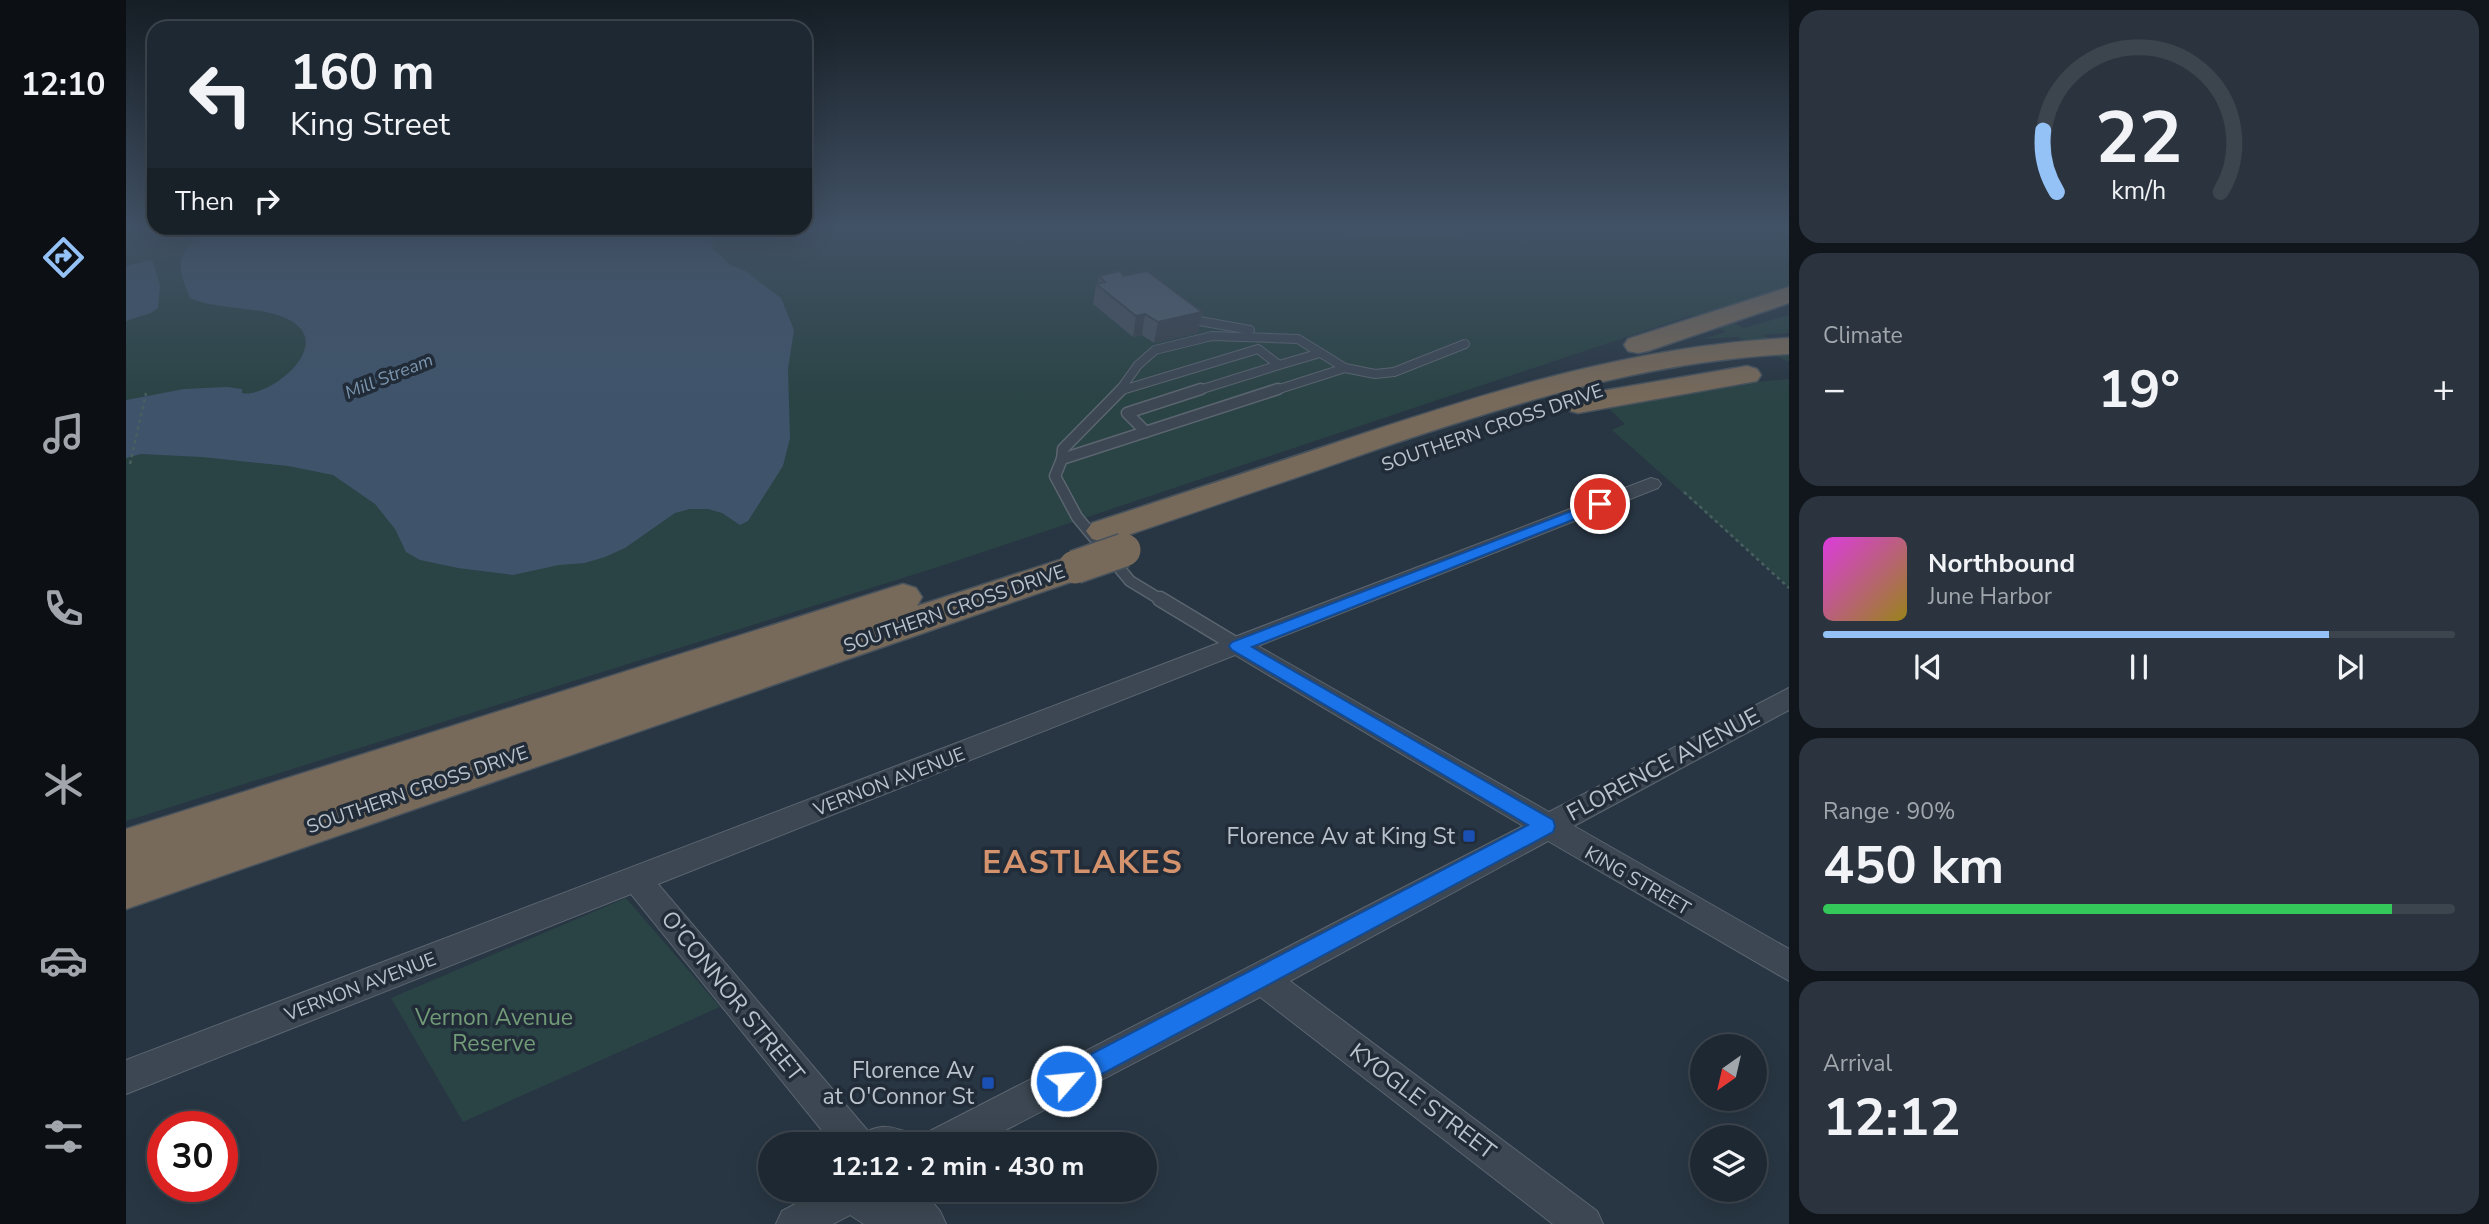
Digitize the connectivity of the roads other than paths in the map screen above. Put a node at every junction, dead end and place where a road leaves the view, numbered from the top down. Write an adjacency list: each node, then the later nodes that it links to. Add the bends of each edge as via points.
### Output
1 (1789, 295): 3 (highway)
2 (1789, 301): 3 (highway)
3 (1718, 318): 12 (highway, via 1557,372)
4 (1194, 320): 5 (lane)
5 (1298, 339): 7 (lane); 11 (lane, via 1212,336 1155,350)
6 (1465, 344): 10 (lane, via 1394,372 1375,374)
7 (1320, 352): 9 (lane); 10 (lane)
8 (1780, 355): 12 (highway, SOUTHERN CROSS DRIVE, via 1653,360); 17 (highway, SOUTHERN CROSS DRIVE, via 1701,381 1552,409)
9 (1279, 365): 11 (lane, via 1258,349); 13 (lane, via 1127,413)
10 (1346, 368): 13 (lane)
11 (1120, 390): 14 (lane, via 1063,449)
12 (1462, 411): 17 (highway, SOUTHERN CROSS DRIVE)
13 (1146, 432): 14 (lane)
14 (1062, 459): 15 (lane)
15 (1055, 476): 19 (lane, KING STREET, via 1077,517 1129,581)
16 (1651, 484): 19 (street, VERNON AVENUE)
17 (1114, 540): 18 (highway, SOUTHERN CROSS DRIVE, bridge)
18 (1065, 557): 22 (highway, SOUTHERN CROSS DRIVE); 24 (highway, SOUTHERN CROSS DRIVE)
19 (1238, 646): 21 (street, KING STREET); 23 (street, VERNON AVENUE)
20 (1789, 698): 21 (street, FLORENCE AVENUE)
21 (1546, 826): 25 (street, KING STREET); 26 (street, FLORENCE AVENUE)
22 (126, 851)
23 (637, 880): 27 (street, VERNON AVENUE); 28 (street, O'CONNOR STREET)
24 (126, 886)
25 (1789, 966)
26 (1262, 979): 29 (street, FLORENCE AVENUE); 34 (street, KYOGLE STREET)
27 (126, 1077)
28 (846, 1132)
29 (966, 1132)
30 (835, 1202): 33 (street)
31 (864, 1202): 32 (street, via 878,1211)
32 (914, 1205)
33 (795, 1224)
34 (1584, 1224)

